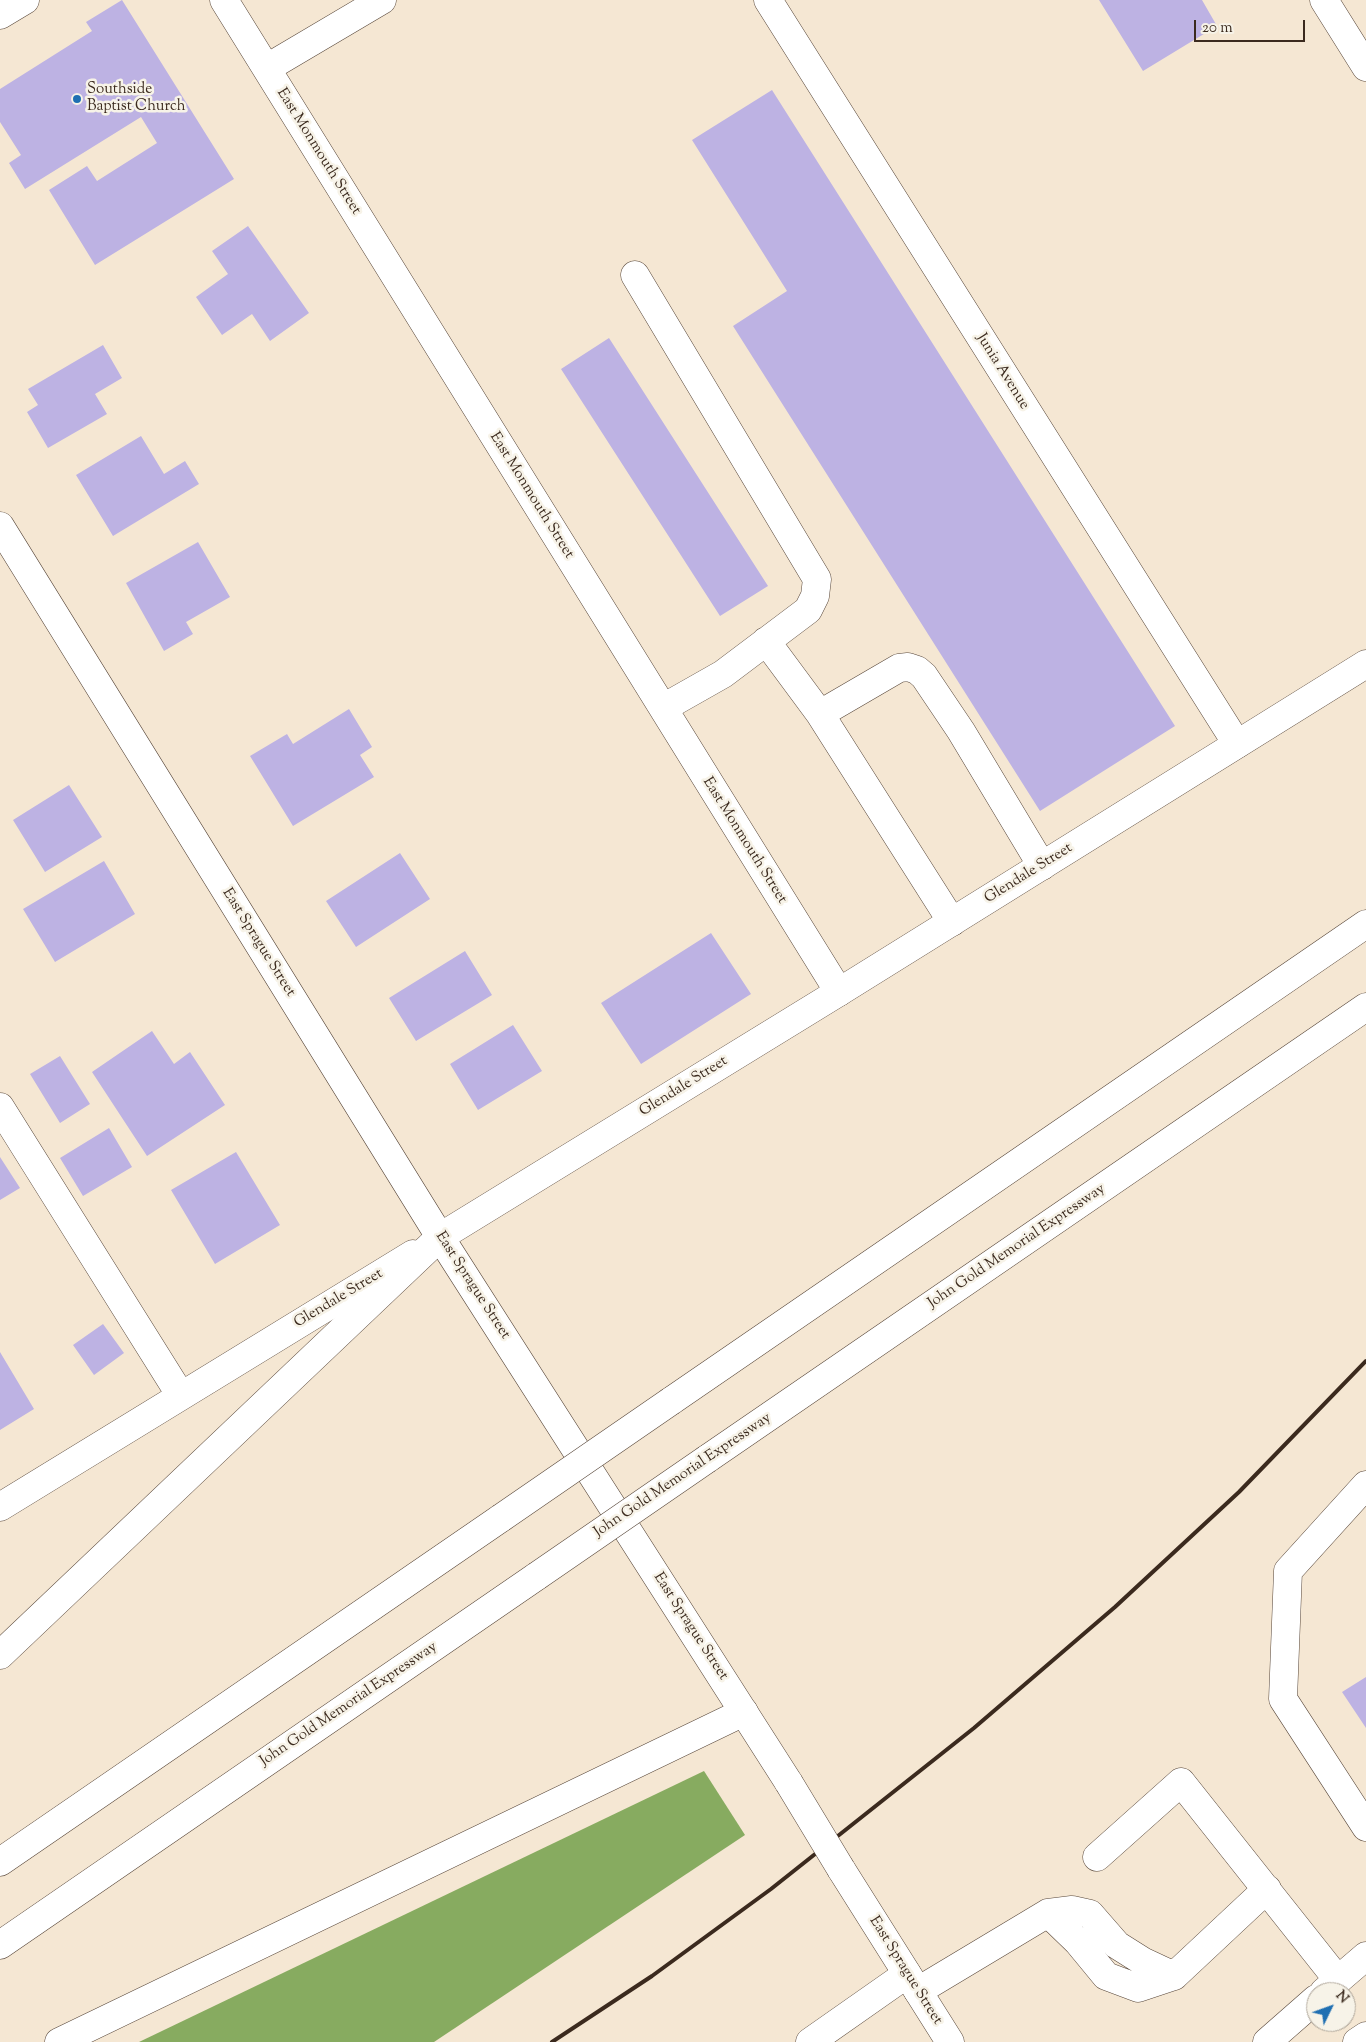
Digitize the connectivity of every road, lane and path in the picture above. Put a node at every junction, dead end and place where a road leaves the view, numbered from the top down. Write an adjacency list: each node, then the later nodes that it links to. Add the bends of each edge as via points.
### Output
1 (25, 0): 6 (main road)
2 (224, 0): 7 (main road, East Monmouth Street)
3 (382, 0): 7 (main road)
4 (768, 0): 15 (main road, Junia Avenue)
5 (1324, 0): 8 (main road)
6 (0, 16)
7 (267, 68): 13 (main road, East Monmouth Street)
8 (1366, 68)
9 (635, 275): 11 (main road, via 817,579 815,596 808,610)
10 (0, 526): 22 (main road, East Sprague Street)
11 (766, 641): 13 (main road, via 723,674); 14 (main road)
12 (1366, 664): 15 (main road, Glendale Street)
13 (662, 708): 19 (main road, East Monmouth Street)
14 (820, 714): 16 (main road, via 899,668 917,670 962,731); 17 (main road)
15 (1237, 744): 16 (main road, Glendale Street)
16 (1042, 866): 17 (main road, Glendale Street)
17 (952, 922): 19 (main road, Glendale Street)
18 (1366, 924): 30 (main road, bridge)
19 (839, 992): 22 (main road, Glendale Street)
20 (1366, 1007): 32 (main road, John Gold Memorial Expressway, bridge)
21 (0, 1107): 23 (main road)
22 (440, 1237): 23 (main road, Glendale Street); 26 (main road); 27 (main road, East Sprague Street)
23 (181, 1396): 25 (main road, Glendale Street)
24 (1366, 1485): 28 (main road, via 1288,1571 1282,1699)
25 (0, 1507)
26 (0, 1655)
27 (744, 1712): 36 (main road, East Sprague Street, bridge); 40 (main road)
28 (1366, 1827)
29 (1097, 1857): 31 (main road, via 1181,1782)
30 (0, 1862)
31 (1267, 1889): 34 (main road); 36 (main road, via 1174,1976 1138,1988 1106,1976 1048,1913)
32 (0, 1944)
33 (1366, 1956): 35 (main road)
34 (1328, 1982)
35 (1336, 1982)
36 (913, 1983): 41 (main road); 42 (main road, East Sprague Street)
37 (1306, 2009): 39 (main road)
38 (1366, 2036): 43 (main road)
39 (1277, 2039)
40 (59, 2042)
41 (810, 2042)
42 (950, 2042)
43 (1357, 2042)

